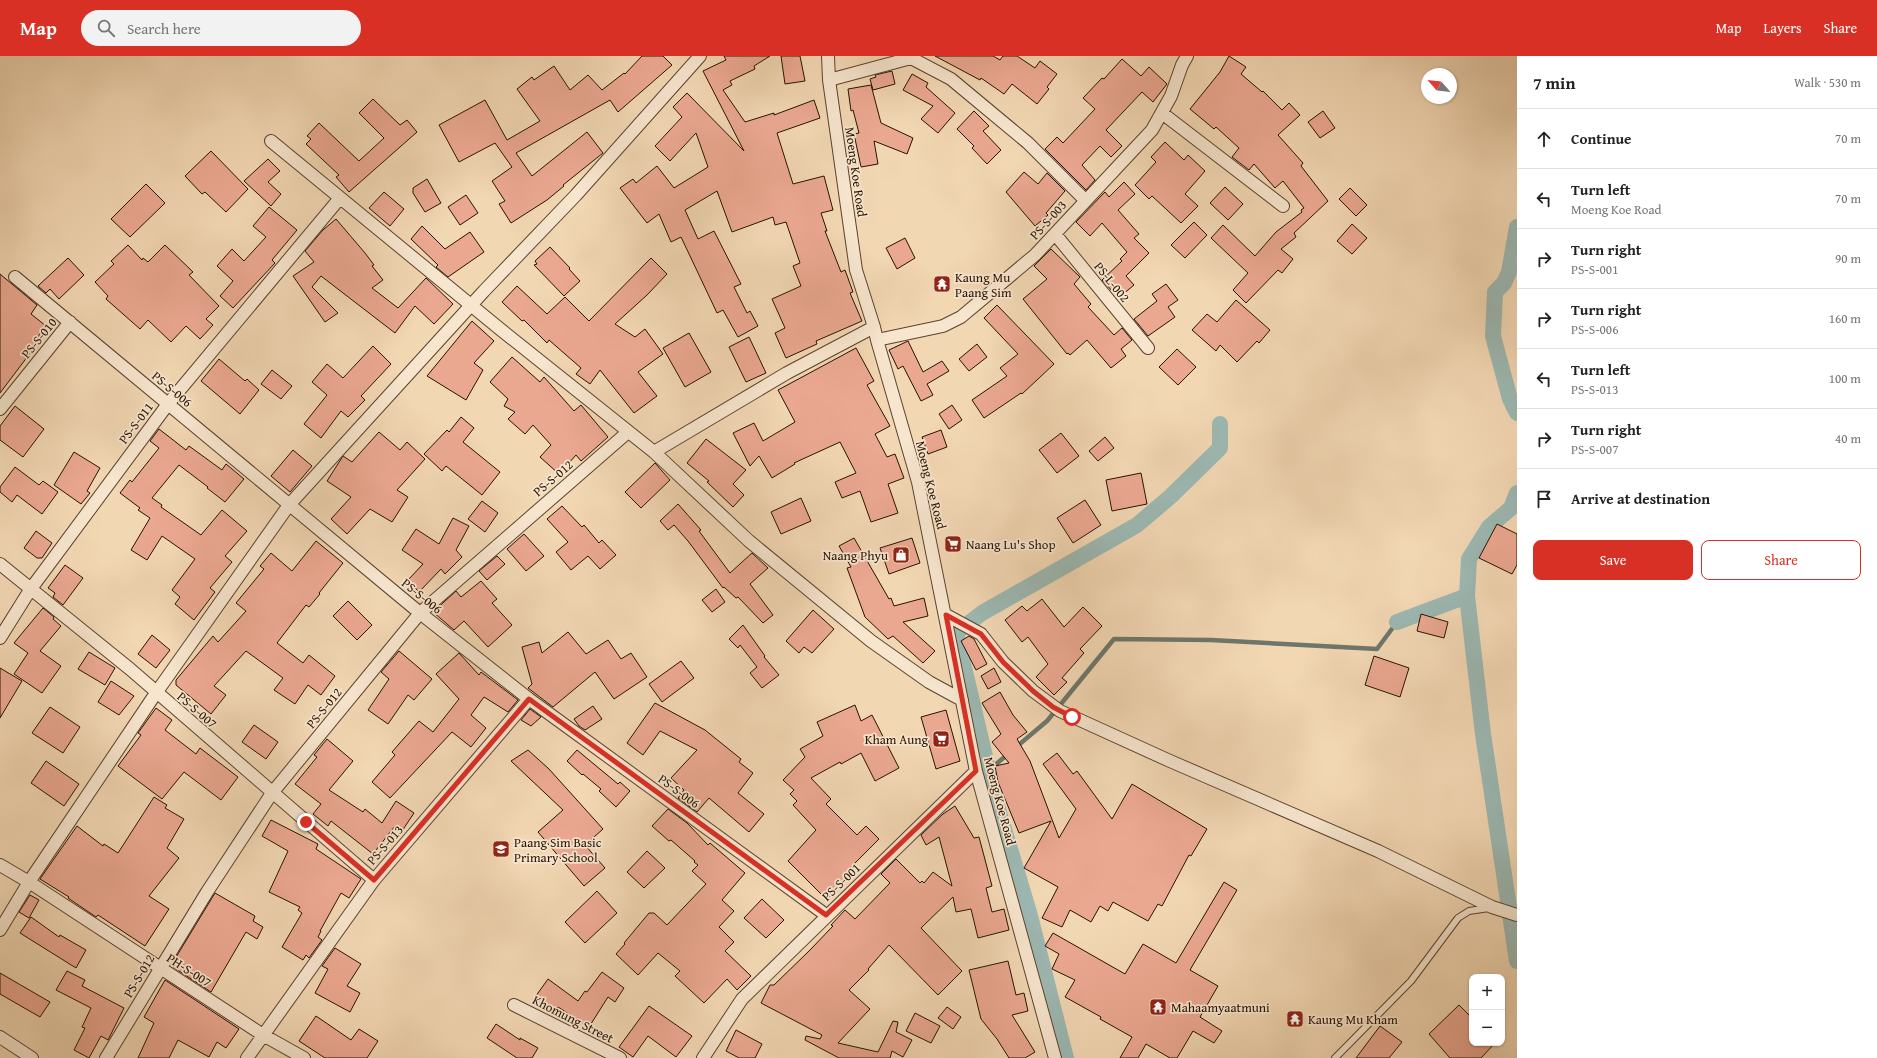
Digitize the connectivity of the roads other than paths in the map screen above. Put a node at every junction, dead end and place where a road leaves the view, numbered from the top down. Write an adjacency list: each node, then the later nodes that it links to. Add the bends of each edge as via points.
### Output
1 (700, 56): 12 (street, via 576,195)
2 (828, 56): 4 (street, Moeng Koe Road)
3 (1187, 56): 5 (street, PS-S-003)
4 (829, 80): 8 (street, via 911,58 951,79 1028,143); 14 (street, Moeng Koe Road, via 856,270)
5 (1162, 113): 8 (street, PS-S-003, via 1152,130); 9 (street)
6 (271, 141): 7 (street)
7 (340, 198): 12 (street); 17 (street, PS-S-011)
8 (1085, 200): 10 (street, PS-S-003)
9 (1283, 206)
10 (1055, 234): 15 (street, PS-S-003, via 1035,255 961,317 943,326); 16 (street, PS-L-002)
11 (15, 277): 13 (street, PS-S-006)
12 (472, 306): 19 (street); 21 (street)
13 (70, 322): 17 (street, PS-S-006); 18 (street, PS-S-010)
14 (874, 326): 15 (street, Moeng Koe Road); 20 (street, via 787,373)
15 (877, 340): 25 (street, Moeng Koe Road, via 918,482)
16 (1148, 348)
17 (168, 404): 21 (street, PS-S-006); 23 (street, PS-S-011)
18 (0, 409)
19 (628, 432): 20 (street); 24 (street, PS-S-012)
20 (654, 452): 29 (street, via 749,541 871,641 929,682)
21 (289, 505): 24 (street, PS-S-006); 27 (street)
22 (0, 564): 23 (street, PS-S-007)
23 (30, 590): 26 (street, PS-S-011); 27 (street, PS-S-007, via 130,669)
24 (420, 613): 28 (street, PS-S-006); 31 (street, PS-S-012)
25 (946, 615): 29 (street, Moeng Koe Road); 35 (street, via 981,634 1003,662 1056,709 1378,851)
26 (0, 638)
27 (156, 693): 31 (street, PS-S-007); 34 (street)
28 (529, 699): 33 (street, PS-S-013); 36 (street, PS-S-006)
29 (962, 700): 30 (street, Moeng Koe Road)
30 (976, 771): 36 (street, PS-S-001); 49 (street, Moeng Koe Road)
31 (272, 793): 33 (street, PS-S-007); 39 (street, PS-S-012)
32 (0, 865): 34 (street, PH-S-007)
33 (374, 880): 41 (street, PS-S-013)
34 (29, 882): 38 (street); 39 (street, PH-S-007)
35 (1492, 907): 37 (street); 50 (lane, via 1469,911 1458,918 1412,980)
36 (826, 915): 48 (street, PS-S-001, via 742,999)
37 (1517, 915)
38 (0, 930)
39 (160, 968): 41 (street, PH-S-007); 44 (street, PS-S-012)
40 (514, 1005): 47 (street, Khomung Street)
41 (263, 1035): 45 (street, PS-S-013); 46 (street, PH-S-007)
42 (0, 1037): 43 (street)
43 (32, 1058)
44 (106, 1058)
45 (247, 1058)
46 (304, 1058)
47 (620, 1058)
48 (702, 1058)
49 (1055, 1058)
50 (1335, 1058)

